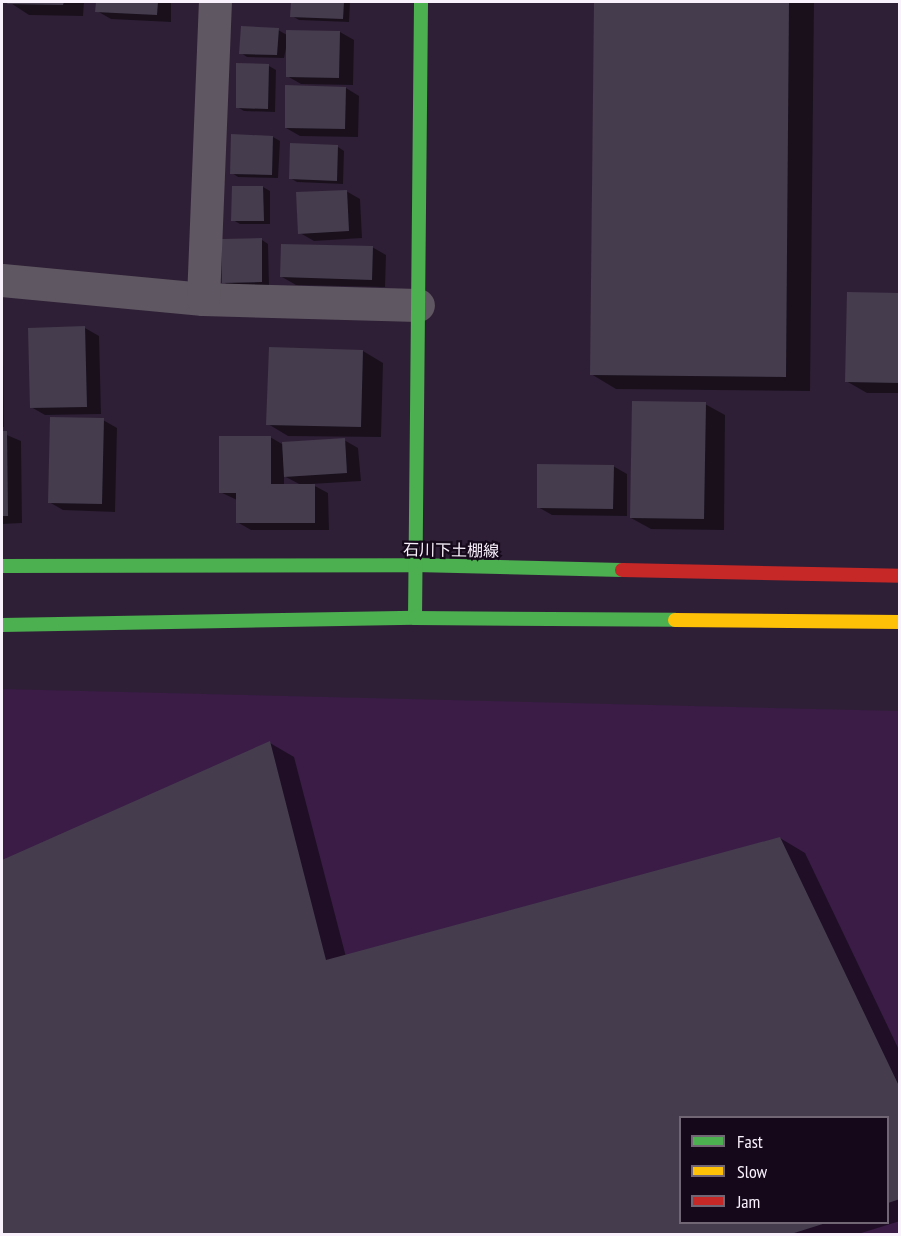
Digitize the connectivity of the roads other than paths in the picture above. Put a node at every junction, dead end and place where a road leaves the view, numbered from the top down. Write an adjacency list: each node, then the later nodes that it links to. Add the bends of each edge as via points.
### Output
1 (215, 2): 4 (street)
2 (421, 2): 5 (street)
3 (2, 280): 4 (street)
4 (203, 298): 5 (street)
5 (418, 305): 6 (street)
6 (415, 565): 7 (street, 石川下土棚線); 8 (street, 石川下土棚線); 9 (street)
7 (2, 566)
8 (900, 576)
9 (415, 618): 10 (street); 11 (street)
10 (900, 622)
11 (2, 626)

